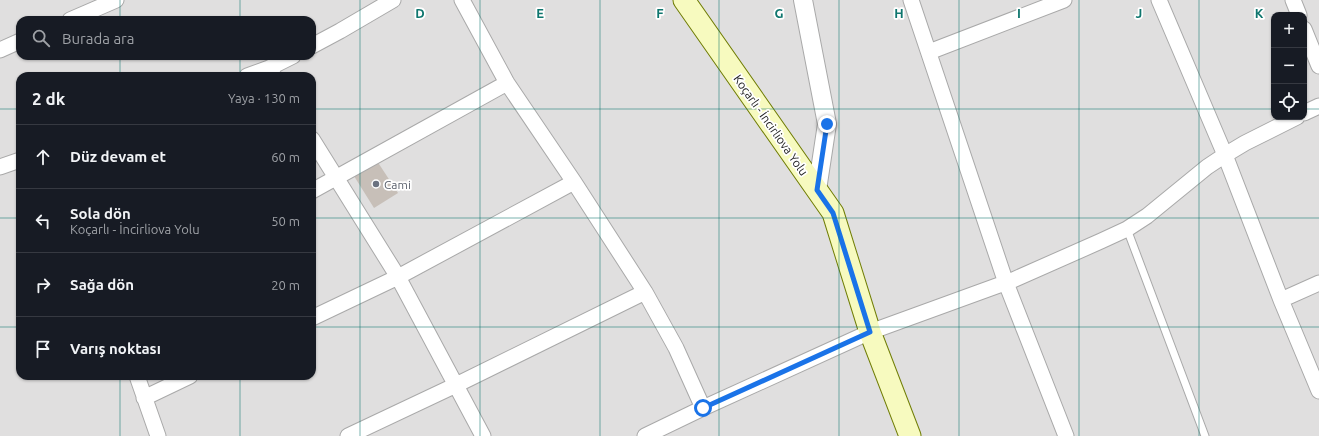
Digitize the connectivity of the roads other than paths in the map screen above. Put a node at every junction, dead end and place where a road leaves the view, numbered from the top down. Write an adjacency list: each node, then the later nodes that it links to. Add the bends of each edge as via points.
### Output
1 (116, 0): 11 (street)
2 (393, 0): 14 (street)
3 (462, 0): 20 (street)
4 (684, 0): 31 (main road, Koçarlı - İncirliova Yolu)
5 (803, 0): 31 (street, via 827,124)
6 (911, 0): 16 (street)
7 (1064, 0): 16 (street)
8 (1159, 0): 25 (street)
9 (1293, 0): 10 (street)
10 (1298, 12)
11 (79, 16)
12 (1307, 36): 18 (street)
13 (16, 43): 15 (street)
14 (316, 44)
15 (0, 50)
16 (928, 52): 34 (street)
17 (288, 60): 19 (street)
18 (1319, 66)
19 (271, 72)
20 (507, 83): 28 (street); 29 (street)
21 (1319, 106): 22 (street)
22 (1307, 112)
23 (1291, 120): 25 (street)
24 (316, 146): 28 (street)
25 (1225, 155): 32 (street); 37 (street)
26 (16, 161): 27 (street)
27 (0, 167)
28 (336, 178): 30 (street); 33 (street)
29 (574, 182): 33 (street); 36 (street)
30 (316, 189)
31 (817, 190): 39 (main road, Koçarlı - İncirliova Yolu, via 833,213)
32 (1127, 229): 34 (street); 53 (lane)
33 (398, 276): 38 (street); 43 (street)
34 (1006, 283): 39 (street); 52 (street)
35 (1319, 283): 37 (street)
36 (645, 292): 43 (street); 46 (street, via 676,348)
37 (1281, 300): 40 (street)
38 (316, 316)
39 (870, 332): 46 (street); 51 (main road, Koçarlı - İncirliova Yolu)
40 (1315, 369): 44 (street)
41 (138, 380): 45 (street)
42 (182, 380): 45 (street)
43 (456, 385): 48 (street); 49 (street)
44 (1319, 391)
45 (144, 398): 47 (street)
46 (703, 408): 50 (street)
47 (158, 436)
48 (348, 436)
49 (483, 436)
50 (645, 436)
51 (910, 436)
52 (1066, 436)
53 (1205, 436)

